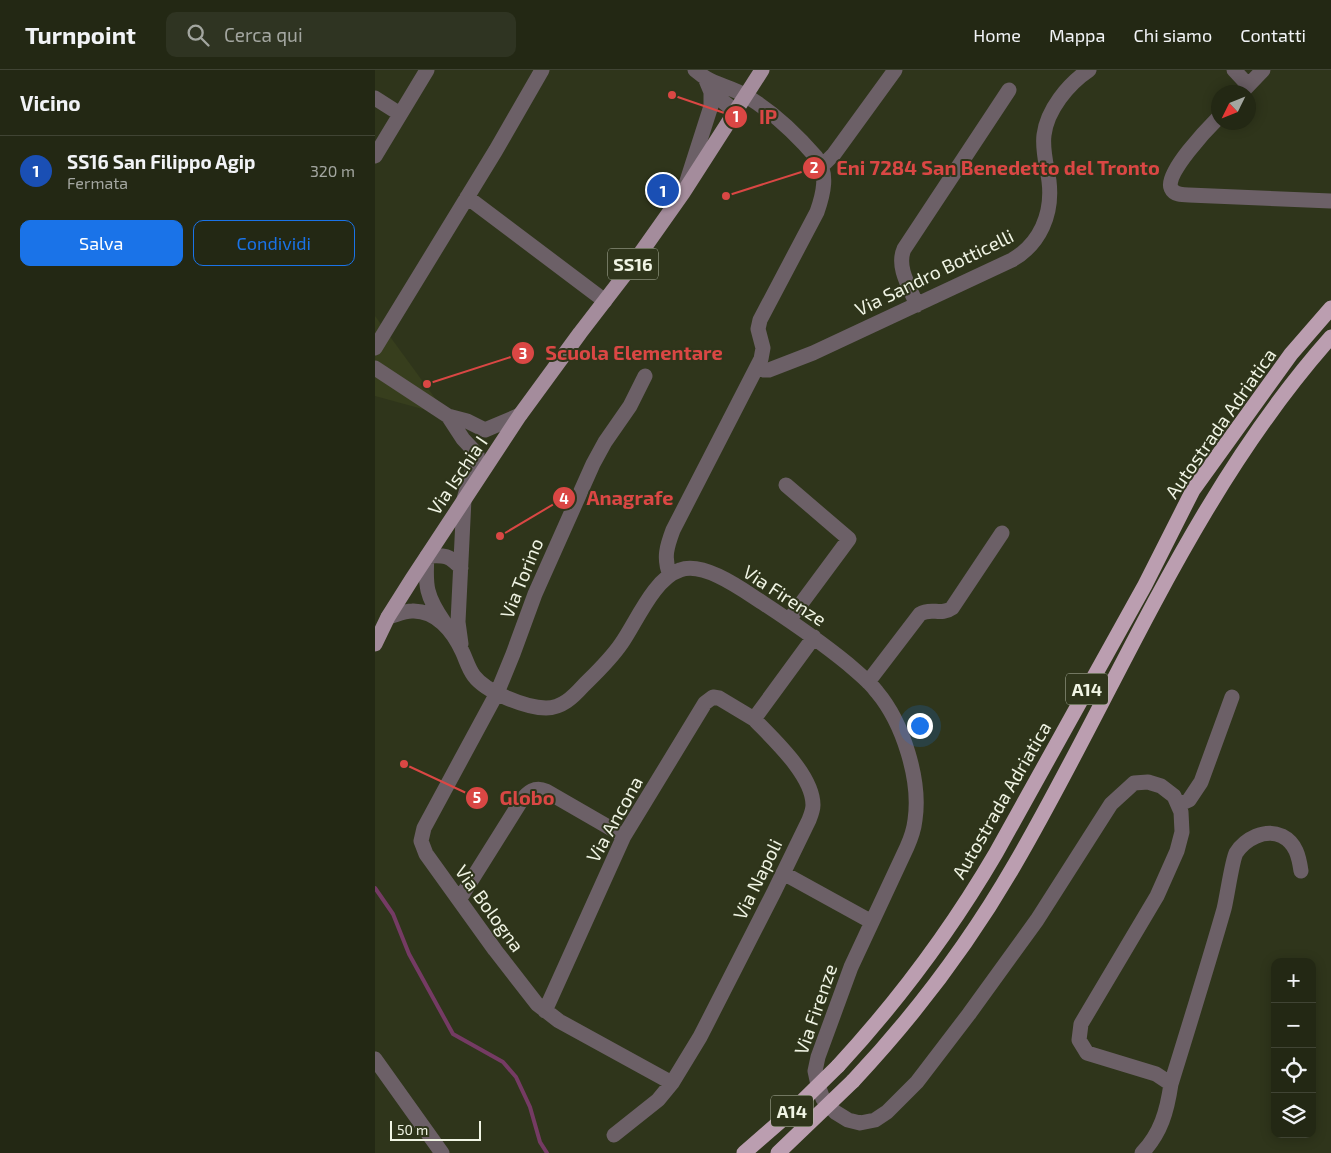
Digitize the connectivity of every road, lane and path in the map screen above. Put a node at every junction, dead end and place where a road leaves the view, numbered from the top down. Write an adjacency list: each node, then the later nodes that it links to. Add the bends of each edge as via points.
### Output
1 (427, 70): 15 (street)
2 (542, 70): 20 (street)
3 (762, 70): 12 (main road, SS16)
4 (895, 70): 18 (street)
5 (1089, 70): 23 (street, Via Sandro Botticelli, via 1066,91 1046,126 1044,143 1049,202 1037,238 1012,260)
6 (1234, 70): 9 (street)
7 (1263, 70): 10 (street)
8 (706, 78): 12 (street); 14 (street); 19 (street, via 709,112)
9 (1243, 85)
10 (1249, 85)
11 (1009, 90): 23 (street, via 904,249 902,265)
12 (745, 96): 14 (main road, SS16); 18 (street, via 782,124)
13 (375, 98): 15 (street)
14 (735, 111): 19 (main road, SS16)
15 (398, 118): 17 (street)
16 (1211, 126): 21 (street, via 1175,171 1170,184 1175,192)
17 (375, 156)
18 (822, 166): 28 (street, via 823,189 817,212 759,325 763,354)
19 (683, 193): 22 (main road, SS16)
20 (467, 197): 22 (street); 26 (street)
21 (1331, 201)
22 (605, 301): 30 (main road, Via Ischia I / SS16)
23 (917, 305): 28 (street, Via Sandro Botticelli, via 793,361 769,370)
24 (1331, 308): 63 (highway, Autostrada Adriatica / A14, bridge, via 1291,354 1193,490 1145,585 997,853 910,982 837,1066 796,1108)
25 (1331, 338): 64 (highway, Autostrada Adriatica / A14, bridge, via 1282,397 1208,506 1005,881 930,991 892,1038)
26 (377, 339)
27 (375, 368): 31 (street)
28 (757, 368): 40 (street, via 681,511 665,560)
29 (645, 376): 48 (street, Via Torino, via 630,406 598,453 579,493)
30 (520, 415): 32 (street); 33 (main road, Via Ischia I / SS16)
31 (448, 416): 32 (street); 34 (street)
32 (485, 430): 33 (street, via 497,443)
33 (497, 451): 34 (street, via 488,455); 36 (main road, Via Ischia I / SS16)
34 (477, 454): 36 (street)
35 (786, 485): 42 (street, via 849,539)
36 (464, 499): 38 (main road, Via Ischia I / SS16); 39 (street)
37 (1002, 533): 47 (street, via 953,608 943,613 926,611 920,614)
38 (427, 556): 39 (street, via 444,555); 41 (main road, Via Ischia I / SS16); 43 (street, via 426,588)
39 (461, 568): 46 (street, via 458,622)
40 (670, 575): 42 (street, Via Firenze, via 687,568 705,571 729,582); 48 (street, via 655,590 609,659 566,702 539,707)
41 (388, 617): 43 (street, via 420,612 435,617); 45 (main road, Via Ischia I / SS16)
42 (789, 620): 44 (street, Via Firenze)
43 (447, 627): 46 (street)
44 (814, 637): 47 (street, Via Firenze); 50 (street)
45 (375, 644)
46 (462, 650): 48 (street, via 475,677)
47 (868, 682): 56 (street, Via Firenze, via 884,700 903,740 913,777 916,808 907,847)
48 (497, 693): 55 (street, Via Bologna, via 421,836 423,850)
49 (1232, 697): 51 (street, via 1201,782 1189,800)
50 (754, 718): 52 (street, Via Ancona, via 719,698 710,699); 54 (street, Via Napoli, via 801,773 813,801 809,820)
51 (1178, 805): 56 (street, Via Firenze, via 1174,796 1161,786 1148,782 1134,783 1111,804 1037,920 924,1073 887,1112 875,1120 860,1123 843,1118 827,1104 815,1071 840,995); 60 (street, via 1183,832 1177,851 1157,896 1081,1024 1079,1040 1087,1053 1156,1074)
52 (625, 836): 55 (street, via 546,792 533,790 521,801); 57 (street, Via Ancona)
53 (1301, 871): 60 (street, via 1299,857 1291,842 1281,836 1265,833 1249,840 1236,854 1228,893)
54 (783, 873): 56 (street); 59 (street, Via Napoli, via 700,1037)
55 (459, 900): 57 (street, Via Bologna, via 513,974)
56 (872, 922)
57 (545, 1011): 59 (street, Via Bologna, via 559,1022)
58 (375, 1059): 62 (street)
59 (672, 1083): 61 (street, Via Napoli, via 658,1100)
60 (1171, 1084): 65 (street, via 1162,1124)
61 (614, 1135)
62 (441, 1153)
63 (744, 1153)
64 (779, 1153)
65 (1142, 1153)

